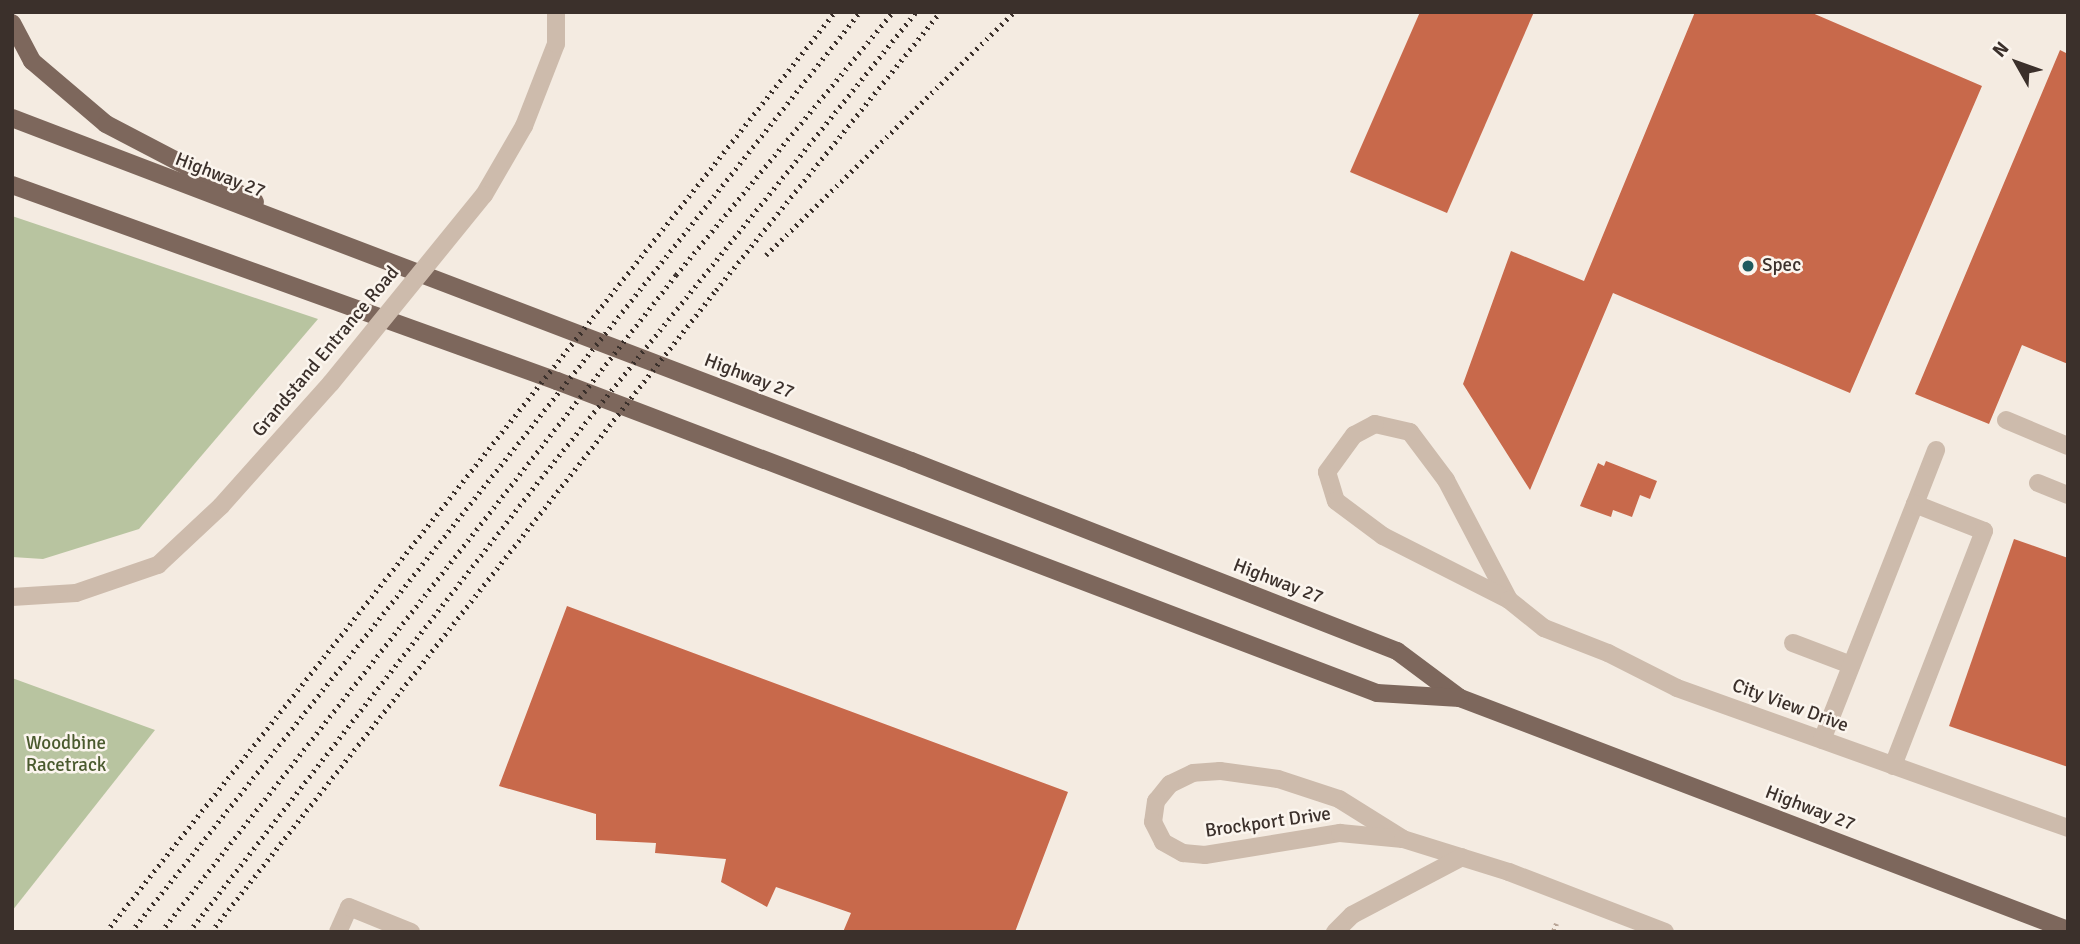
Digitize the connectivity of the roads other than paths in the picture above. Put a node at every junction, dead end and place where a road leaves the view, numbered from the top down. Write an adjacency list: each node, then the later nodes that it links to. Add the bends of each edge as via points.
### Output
1 (556, 12): 12 (street, Grandstand Entrance Road, bridge, via 556,44 524,126 484,195 331,383 220,506 158,565 76,593)
2 (12, 23): 5 (main road, via 32,61 106,124)
3 (12, 118): 5 (main road, Highway 27)
4 (12, 185): 16 (main road, Highway 27, via 557,382 1377,693)
5 (330, 241): 16 (main road, Highway 27, via 1397,650)
6 (2007, 421): 7 (street)
7 (2068, 446)
8 (1936, 450): 11 (street)
9 (2038, 483): 10 (street)
10 (2068, 495)
11 (1915, 504): 15 (street); 18 (street, via 1984,531)
12 (12, 597)
13 (1509, 600): 13 (street, City View Drive, via 1446,480 1410,432 1375,424 1354,435 1327,472 1336,500 1382,536); 17 (street, City View Drive, via 1544,628 1608,653 1677,688)
14 (1793, 643): 15 (street)
15 (1851, 665): 17 (street)
16 (1460, 698): 22 (main road, Highway 27)
17 (1822, 740): 18 (street, City View Drive)
18 (1893, 765): 19 (street, City View Drive)
19 (2068, 828)
20 (1403, 839): 20 (street, Brockport Drive, via 1339,799 1278,779 1220,771 1193,773 1170,784 1156,801 1153,822 1163,842 1183,853 1205,855 1340,832); 21 (street, Brockport Drive)
21 (1462, 857): 25 (street, via 1352,915); 26 (street, Brockport Drive)
22 (2068, 930)
23 (338, 932): 24 (street, via 349,907)
24 (411, 932)
25 (1335, 932)
26 (1665, 932)

